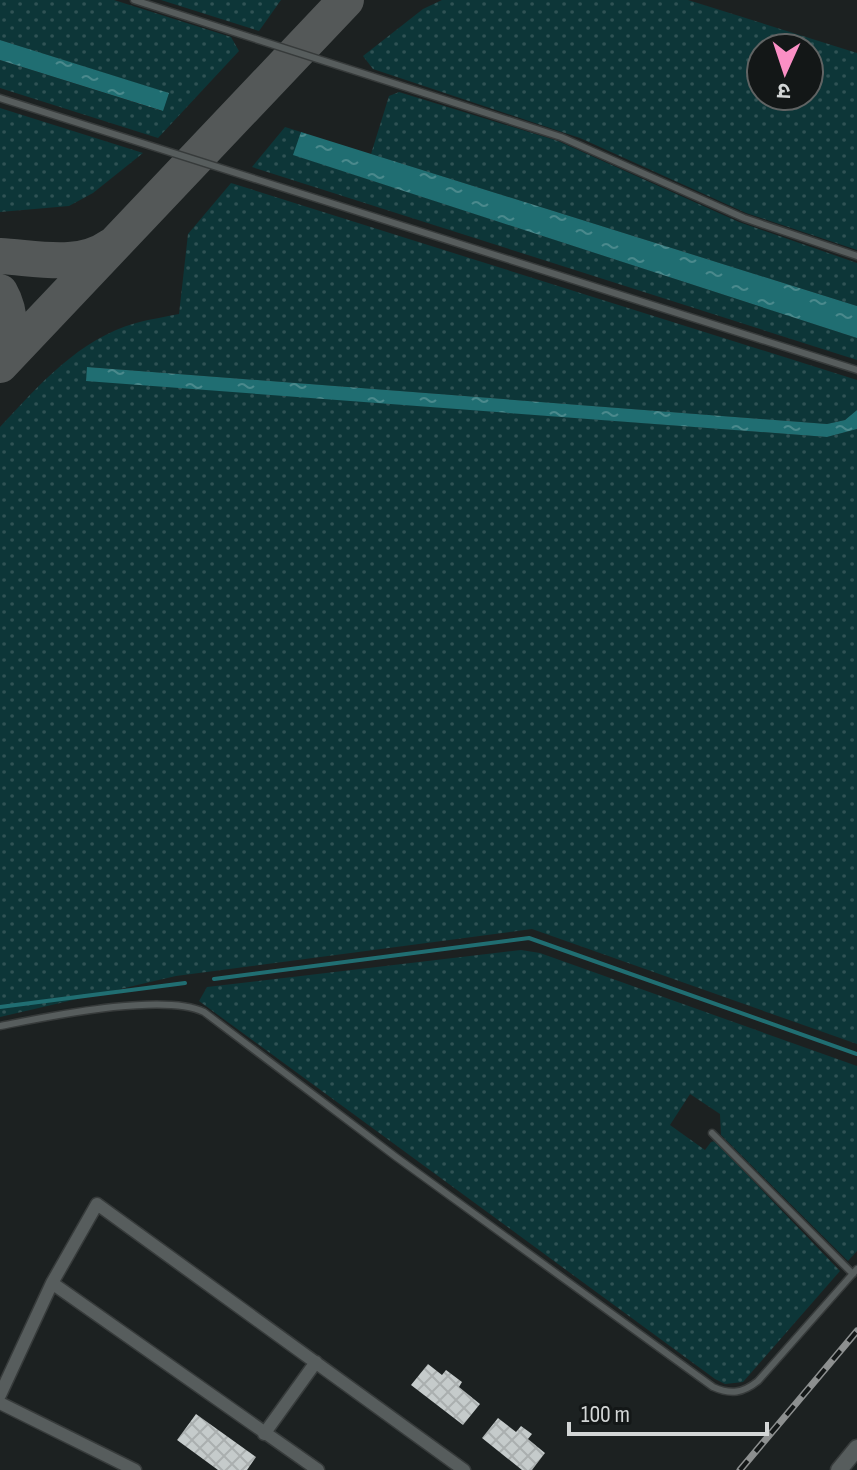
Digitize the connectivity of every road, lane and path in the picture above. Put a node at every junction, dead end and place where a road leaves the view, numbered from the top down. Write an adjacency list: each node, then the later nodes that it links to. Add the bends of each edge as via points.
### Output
1 (134, 0): 3 (lane, via 561,137 744,218)
2 (0, 98): 4 (lane)
3 (857, 256)
4 (857, 370)
5 (0, 1026): 7 (lane, via 158,1004 204,1012 396,1157 725,1392 736,1393 758,1381)
6 (712, 1133): 7 (lane)
7 (855, 1272)
8 (52, 1283): 9 (street, via 99,1205); 10 (street); 12 (street)
9 (316, 1362): 12 (street); 16 (street)
10 (0, 1395)
11 (0, 1403): 14 (street)
12 (264, 1434): 15 (street)
13 (857, 1448): 17 (street)
14 (135, 1470)
15 (318, 1470)
16 (464, 1470)
17 (839, 1470)

